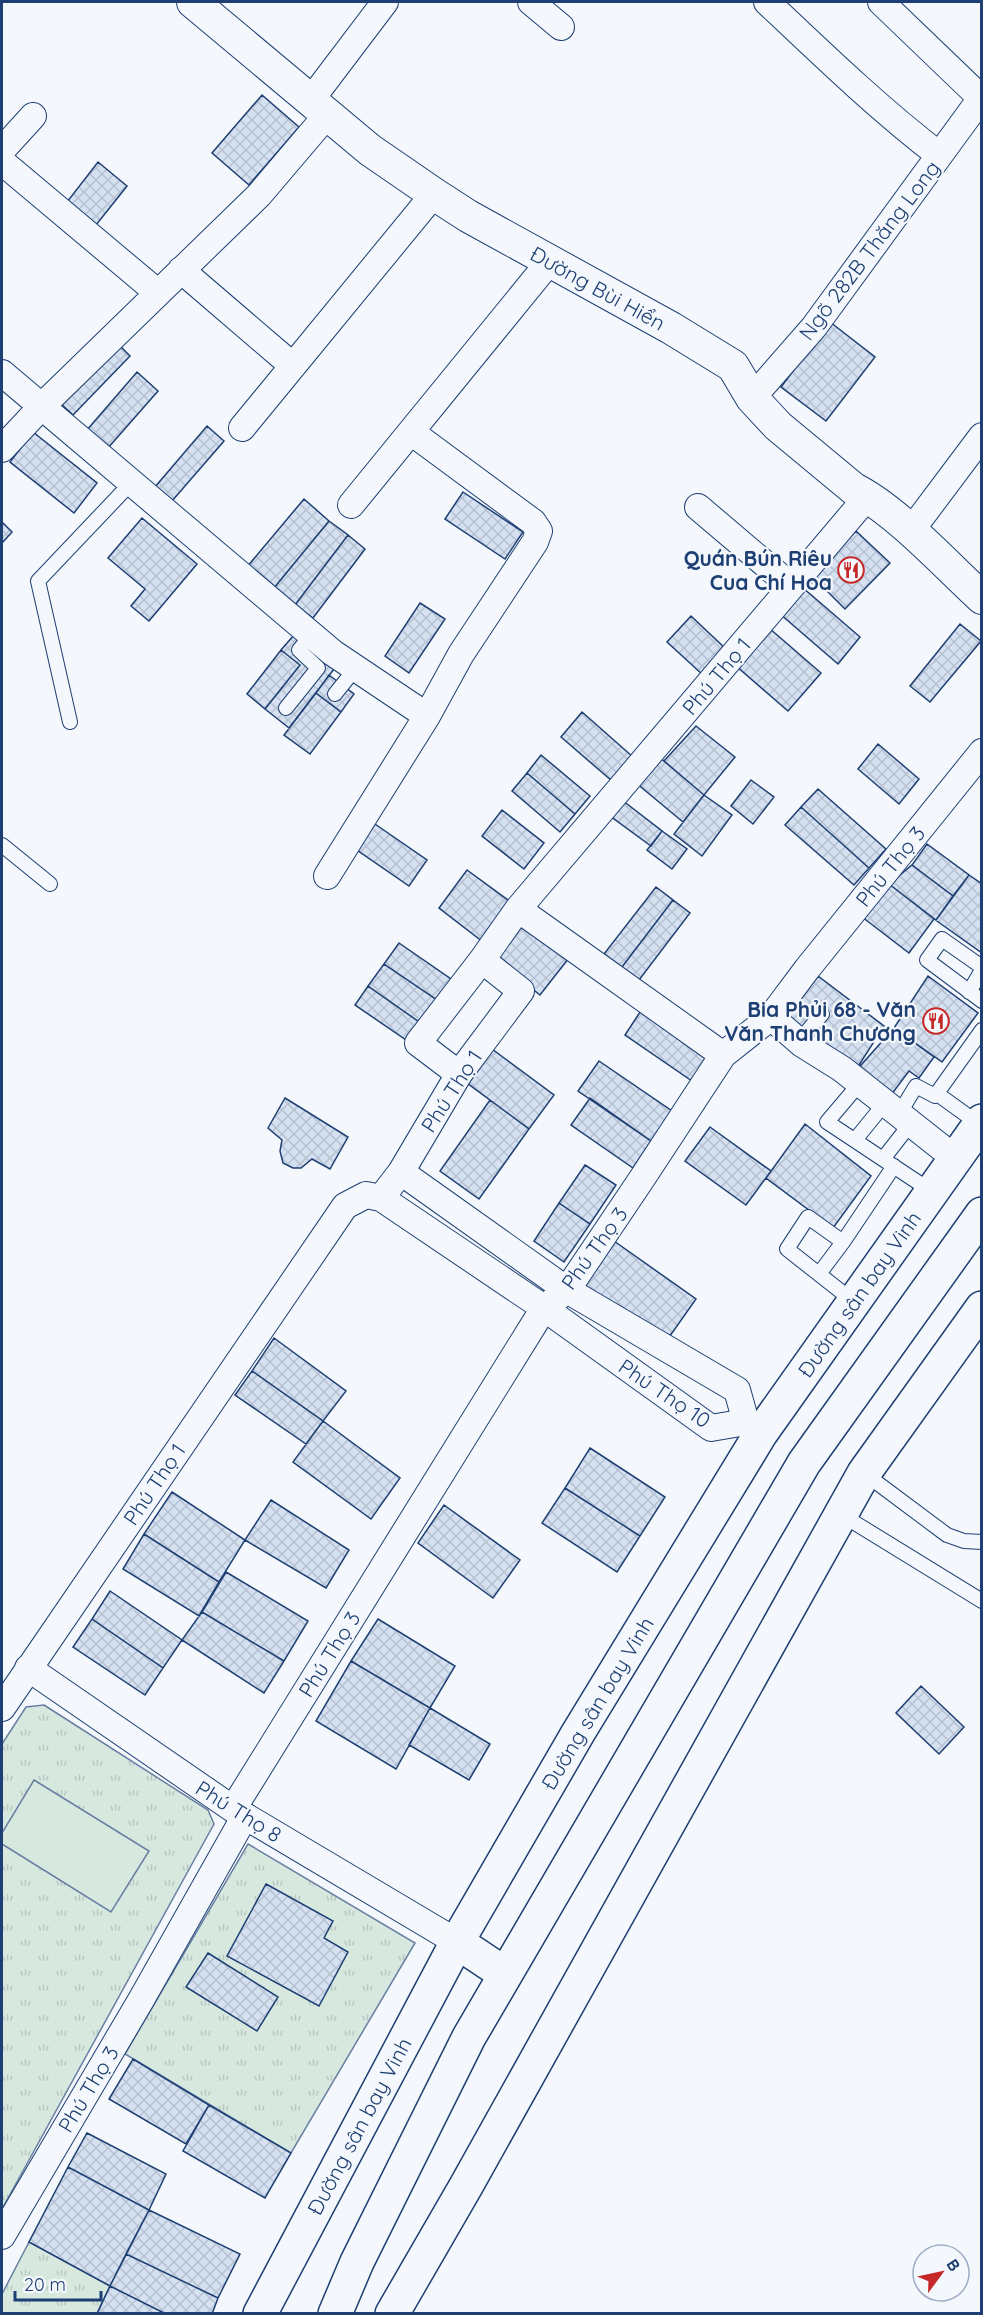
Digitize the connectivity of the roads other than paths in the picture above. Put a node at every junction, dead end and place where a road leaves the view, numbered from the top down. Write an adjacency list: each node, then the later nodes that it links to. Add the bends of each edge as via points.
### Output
1 (193, 2): 8 (street, Đường Bùi Hiển)
2 (385, 2): 8 (street)
3 (531, 2): 6 (street)
4 (767, 2): 11 (street, via 849,80)
5 (880, 2): 7 (street)
6 (561, 27)
7 (981, 98): 11 (street, Ngõ 282B Thăng Long)
8 (318, 108): 13 (street, Đường Bùi Hiển); 15 (street, via 259,195)
9 (33, 116): 10 (street)
10 (2, 150)
11 (939, 155): 19 (street, Ngõ 282B Thăng Long, via 814,327)
12 (2, 162): 16 (street)
13 (434, 194): 14 (street, Đường Bùi Hiển); 17 (street)
14 (550, 261): 19 (street, Đường Bùi Hiển, via 734,366); 22 (street)
15 (181, 270): 16 (street); 17 (street)
16 (158, 292): 20 (street)
17 (293, 366): 21 (street)
18 (2, 373): 20 (street)
19 (752, 398): 26 (street, Đường Bùi Hiển, via 778,426 854,489)
20 (42, 406): 24 (street); 25 (street)
21 (242, 428)
22 (411, 432): 27 (street); 36 (street, via 533,522 539,531 461,654)
23 (981, 436): 29 (street)
24 (2, 449)
25 (132, 482): 32 (street); 37 (lane, via 38,581)
26 (868, 496): 29 (street, Đường Bùi Hiển); 30 (street, Phú Thọ 1)
27 (351, 505)
28 (698, 507): 30 (street)
29 (910, 532): 31 (street, Đường Bùi Hiển)
30 (791, 586): 42 (street, Phú Thọ 1)
31 (981, 598)
32 (311, 635): 33 (street); 35 (lane, via 299,650 318,668)
33 (355, 669): 34 (lane); 36 (street)
34 (336, 694)
35 (286, 708)
36 (427, 716): 40 (street)
37 (70, 722)
38 (981, 752): 48 (street, Phú Thọ 3)
39 (2, 845): 41 (lane)
40 (327, 876)
41 (50, 884)
42 (518, 909): 43 (street, Phú Thọ 1); 51 (street)
43 (482, 960): 52 (street, Phú Thọ 1, via 521,991); 52 (street, via 418,1043)
44 (981, 968): 45 (lane); 45 (lane, via 942,939 927,960)
45 (969, 992): 46 (lane)
46 (981, 1001)
47 (822, 1014): 50 (lane)
48 (771, 1017): 50 (street); 51 (street, Phú Thọ 3)
49 (979, 1039): 54 (lane)
50 (799, 1041): 53 (street)
51 (723, 1055): 66 (street, Phú Thọ 3)
52 (459, 1074): 60 (street, Phú Thọ 1)
53 (860, 1083): 55 (street); 57 (lane, via 827,1122)
54 (936, 1093): 55 (lane, via 935,1096 916,1086); 56 (lane)
55 (898, 1113): 57 (lane); 58 (street); 59 (lane)
56 (980, 1123): 58 (main road, Đường sân bay Vinh)
57 (855, 1140): 59 (lane)
58 (956, 1156): 61 (main road, Đường sân bay Vinh)
59 (888, 1163): 61 (lane); 64 (lane)
60 (401, 1172): 62 (street, Phú Thọ 1); 66 (street, Phú Thọ 10)
61 (931, 1191): 67 (main road, Đường sân bay Vinh)
62 (381, 1198): 68 (street, Phú Thọ 10); 76 (street, Phú Thọ 1, via 366,1194 345,1206)
63 (981, 1214): 71 (main road)
64 (843, 1242): 65 (lane); 65 (lane, via 808,1217 787,1249)
65 (819, 1274): 67 (lane)
66 (567, 1290): 68 (street, Phú Thọ 3); 70 (street, Phú Thọ 10, via 737,1390)
67 (853, 1301): 70 (main road, Đường sân bay Vinh)
68 (544, 1308): 70 (street, Phú Thọ 10, via 711,1428); 78 (street, Phú Thọ 3)
69 (981, 1308): 72 (main road)
70 (753, 1427): 71 (main road); 79 (main road, Đường sân bay Vinh)
71 (804, 1463): 80 (main road)
72 (864, 1473): 73 (main road); 74 (lane, via 947,1535)
73 (842, 1515): 75 (lane); 84 (main road)
74 (981, 1542)
75 (981, 1601)
76 (28, 1668): 77 (street, Phú Thọ 1); 78 (street, Phú Thọ 8)
77 (2, 1708)
78 (239, 1813): 79 (street, Phú Thọ 8); 81 (street, Phú Thọ 3, via 135,2010)
79 (458, 1942): 80 (main road); 82 (main road, Đường sân bay Vinh)
80 (505, 1974): 83 (main road, via 464,2048)
81 (2, 2236)
82 (260, 2313)
83 (335, 2313)
84 (392, 2313)

